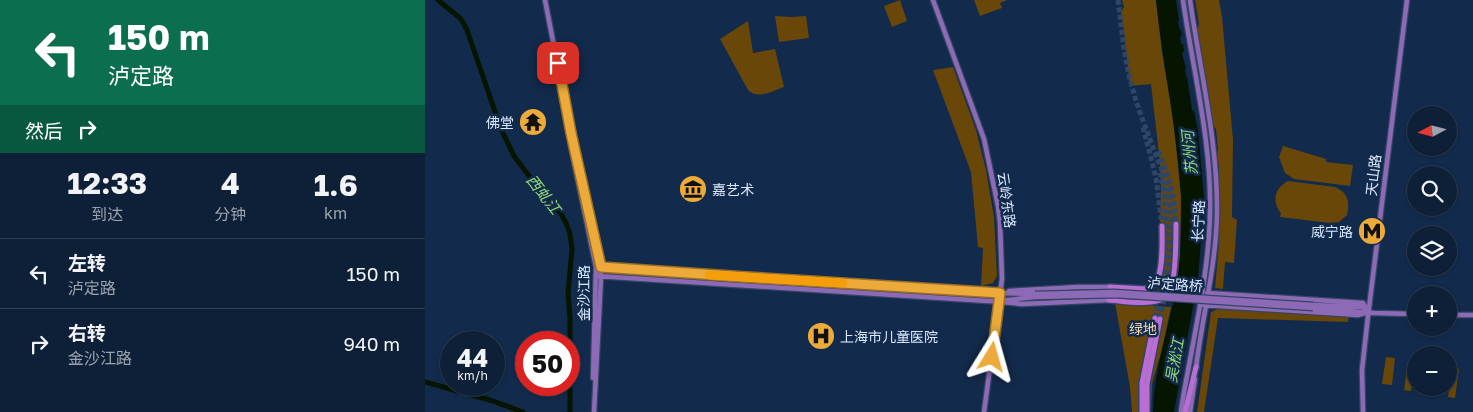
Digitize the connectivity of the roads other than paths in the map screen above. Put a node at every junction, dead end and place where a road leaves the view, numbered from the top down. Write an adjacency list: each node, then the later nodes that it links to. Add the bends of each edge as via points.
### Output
1 (544, 0): 8 (main road, 金沙江路)
2 (933, 0): 11 (main road, 云岭东路, via 988,154 1000,223)
3 (1183, 0): 12 (main road, 长宁路, via 1211,184)
4 (1189, 0): 13 (main road, 长宁路, via 1213,140 1217,184 1217,216)
5 (1407, 0): 19 (main road, 天山路)
6 (1176, 224): 15 (highway, via 1172,286 1168,295 1151,302)
7 (1161, 226): 10 (highway, via 1159,274 1155,284 1145,289)
8 (598, 267): 9 (main road, 金沙江路); 11 (main road)
9 (599, 276): 16 (main road); 26 (main road, 金沙江路)
10 (1110, 287): 11 (main road)
11 (1000, 293): 14 (main road); 16 (main road, 云岭东路)
12 (1202, 293): 13 (main road); 17 (main road, 长宁路)
13 (1208, 293): 18 (main road, 长宁路); 19 (main road, via 1363,303)
14 (1035, 295): 16 (main road); 19 (main road, 泸定路桥, bridge, via 1114,292 1363,307)
15 (1109, 300): 16 (main road)
16 (999, 302): 27 (main road, 云岭东路)
17 (1200, 305): 18 (main road); 30 (main road, 长宁路)
18 (1206, 306): 19 (main road, via 1358,315); 24 (main road, 长宁路)
19 (1369, 312): 20 (main road); 33 (main road, 天山路, via 1363,370)
20 (1407, 314)
21 (1457, 315): 22 (main road)
22 (1473, 316)
23 (1158, 318): 25 (highway)
24 (1196, 367): 31 (highway); 32 (main road, 长宁路)
25 (1146, 376): 28 (highway, via 1141,391); 29 (highway)
26 (593, 412)
27 (984, 412)
28 (1142, 412)
29 (1147, 412)
30 (1181, 412)
31 (1185, 412)
32 (1190, 412)
33 (1363, 412)

